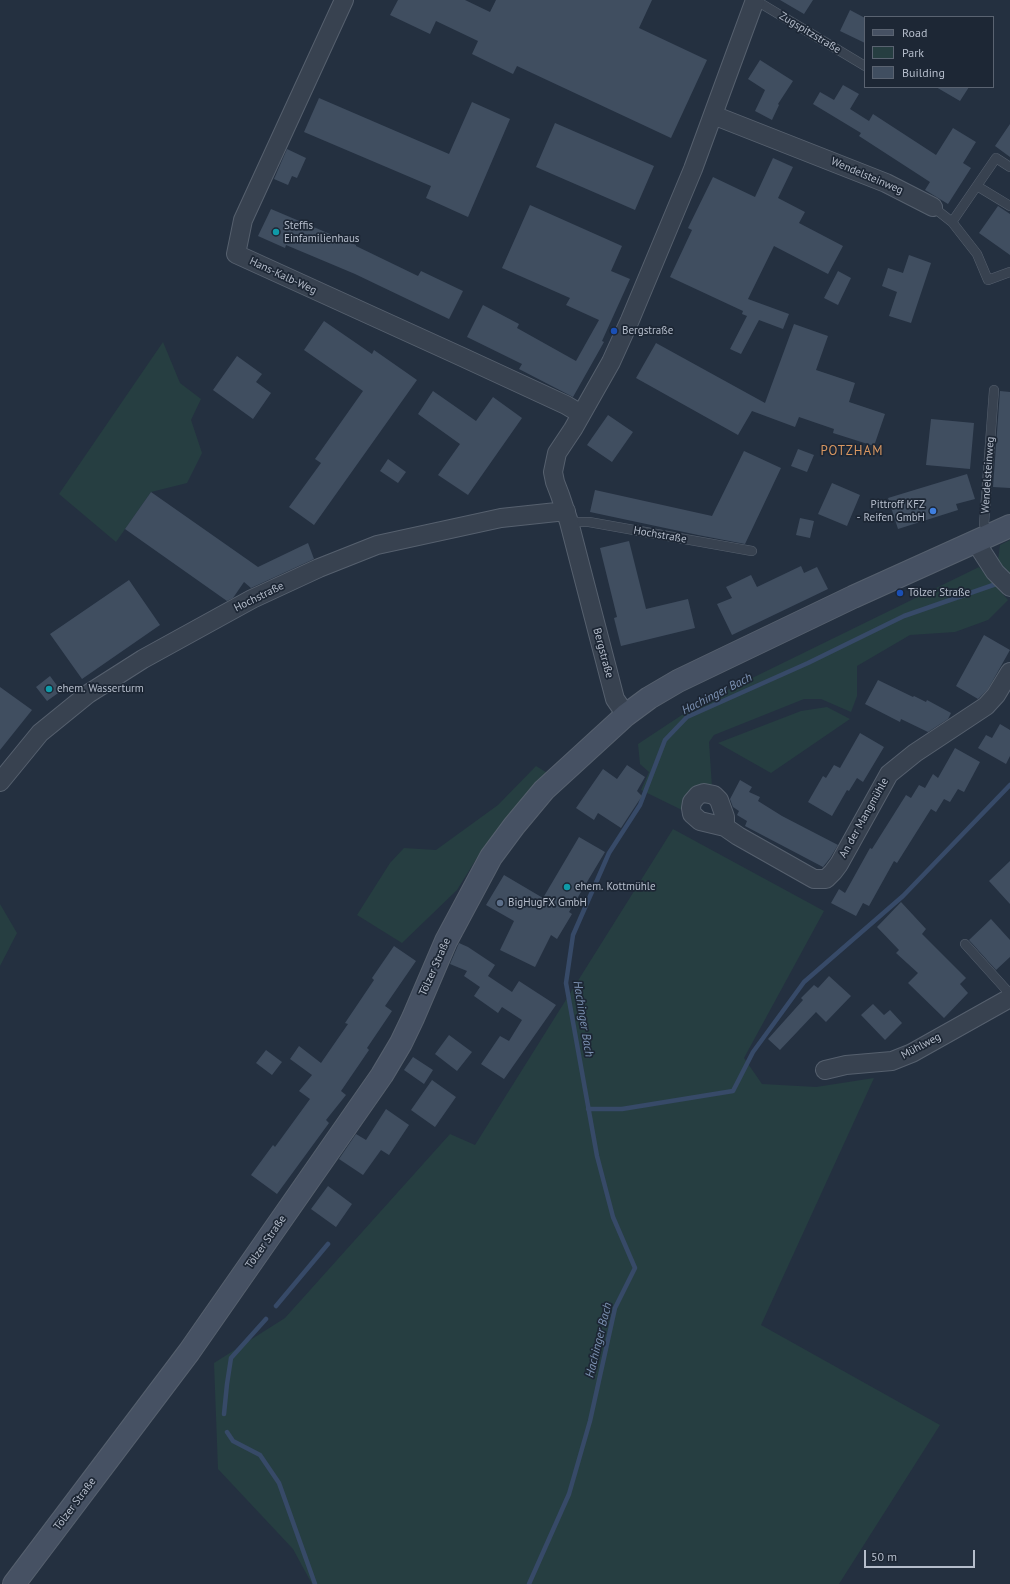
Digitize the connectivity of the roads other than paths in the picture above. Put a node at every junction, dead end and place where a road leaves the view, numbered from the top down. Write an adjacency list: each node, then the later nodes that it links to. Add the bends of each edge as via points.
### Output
1 (344, 0): 12 (street, Hans-Kalb-Weg, via 243,220 236,254)
2 (755, 0): 3 (lane, Zugspitzstraße); 4 (street, Bergstraße)
3 (864, 65)
4 (713, 115): 8 (street, Wendelsteinweg, via 886,183); 12 (street, Bergstraße, via 630,320 611,362)
5 (1010, 167): 6 (lane, via 996,158)
6 (977, 186): 7 (lane); 9 (lane)
7 (1010, 206)
8 (933, 207): 9 (lane, Wendelsteinweg)
9 (952, 222): 10 (lane, Wendelsteinweg, via 977,254 988,280)
10 (1010, 272)
11 (994, 390): 15 (lane, Wendelsteinweg)
12 (582, 414): 13 (street, Bergstraße, via 557,453 553,472)
13 (567, 517): 16 (lane, Hochstraße); 19 (street, Bergstraße, via 615,698); 20 (street, Hochstraße, via 501,518 377,545 252,599 88,694 40,733)
14 (1010, 526): 15 (main road, Tölzer Straße)
15 (983, 538): 17 (street, via 995,572); 19 (main road, Tölzer Straße, via 853,597 678,682 649,698)
16 (752, 551)
17 (1010, 587)
18 (1010, 672): 21 (street, An der Mangmühle, via 996,696 986,706 915,753 889,774 839,864 826,879 814,878)
19 (626, 715): 26 (main road, Tölzer Straße, via 544,790 490,857 446,941 410,1024 382,1075 189,1352)
20 (0, 782)
21 (725, 827)
22 (965, 944): 23 (lane)
23 (1010, 994)
24 (1010, 998): 25 (street, Mühlweg, via 912,1053 892,1061 846,1065)
25 (825, 1070)
26 (14, 1584)

